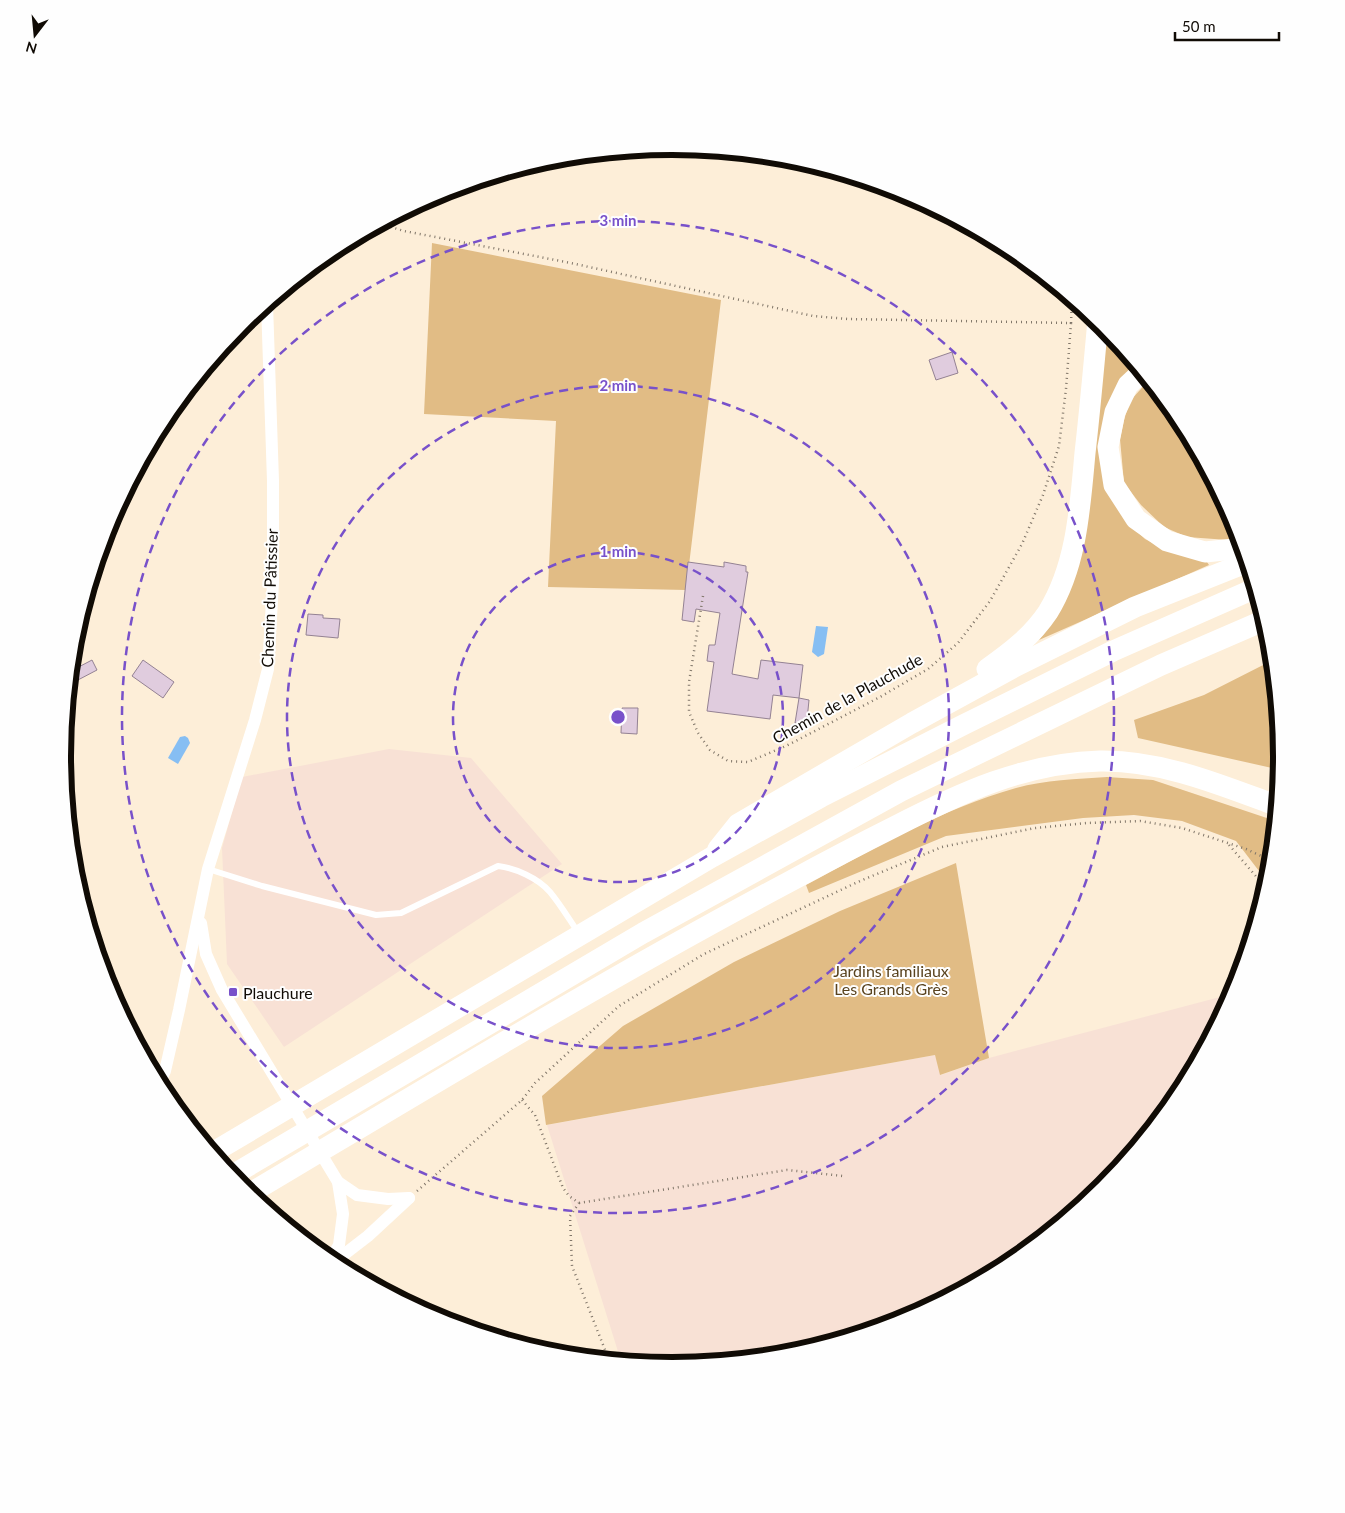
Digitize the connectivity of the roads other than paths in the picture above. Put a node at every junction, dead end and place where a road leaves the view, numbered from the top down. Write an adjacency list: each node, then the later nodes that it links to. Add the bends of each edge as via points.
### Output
1 (267, 312): 11 (street, Chemin du Pâtissier, via 273,583 268,669)
2 (1097, 330): 8 (highway, via 1077,525 1057,595 1033,632 1015,649 975,678 933,702)
3 (1138, 376): 4 (highway, via 1128,385 1115,412 1108,447 1114,485 1136,519 1167,541 1205,552)
4 (1237, 549)
5 (1242, 564): 8 (highway, via 1134,607)
6 (1250, 591): 10 (highway, via 1113,651 965,724)
7 (1258, 623): 16 (highway, via 1161,665 901,791 643,933)
8 (912, 722): 10 (highway, via 738,824)
9 (1271, 804): 18 (highway, via 1213,782 1155,767 1099,761 1046,767 969,790 852,848 618,974)
10 (712, 857): 13 (highway)
11 (208, 869): 12 (street, Chemin du Pâtissier); 13 (lane, via 376,916 400,914 498,866 511,868 549,891)
12 (200, 914): 14 (street, Chemin du Pâtissier); 17 (street, via 206,954 222,990)
13 (580, 935): 15 (highway)
14 (163, 1075)
15 (217, 1150)
16 (238, 1172)
17 (338, 1182): 19 (street, via 343,1214 339,1245); 20 (street, via 357,1195 388,1200 409,1198)
18 (256, 1190)
19 (334, 1253)
20 (341, 1258)

